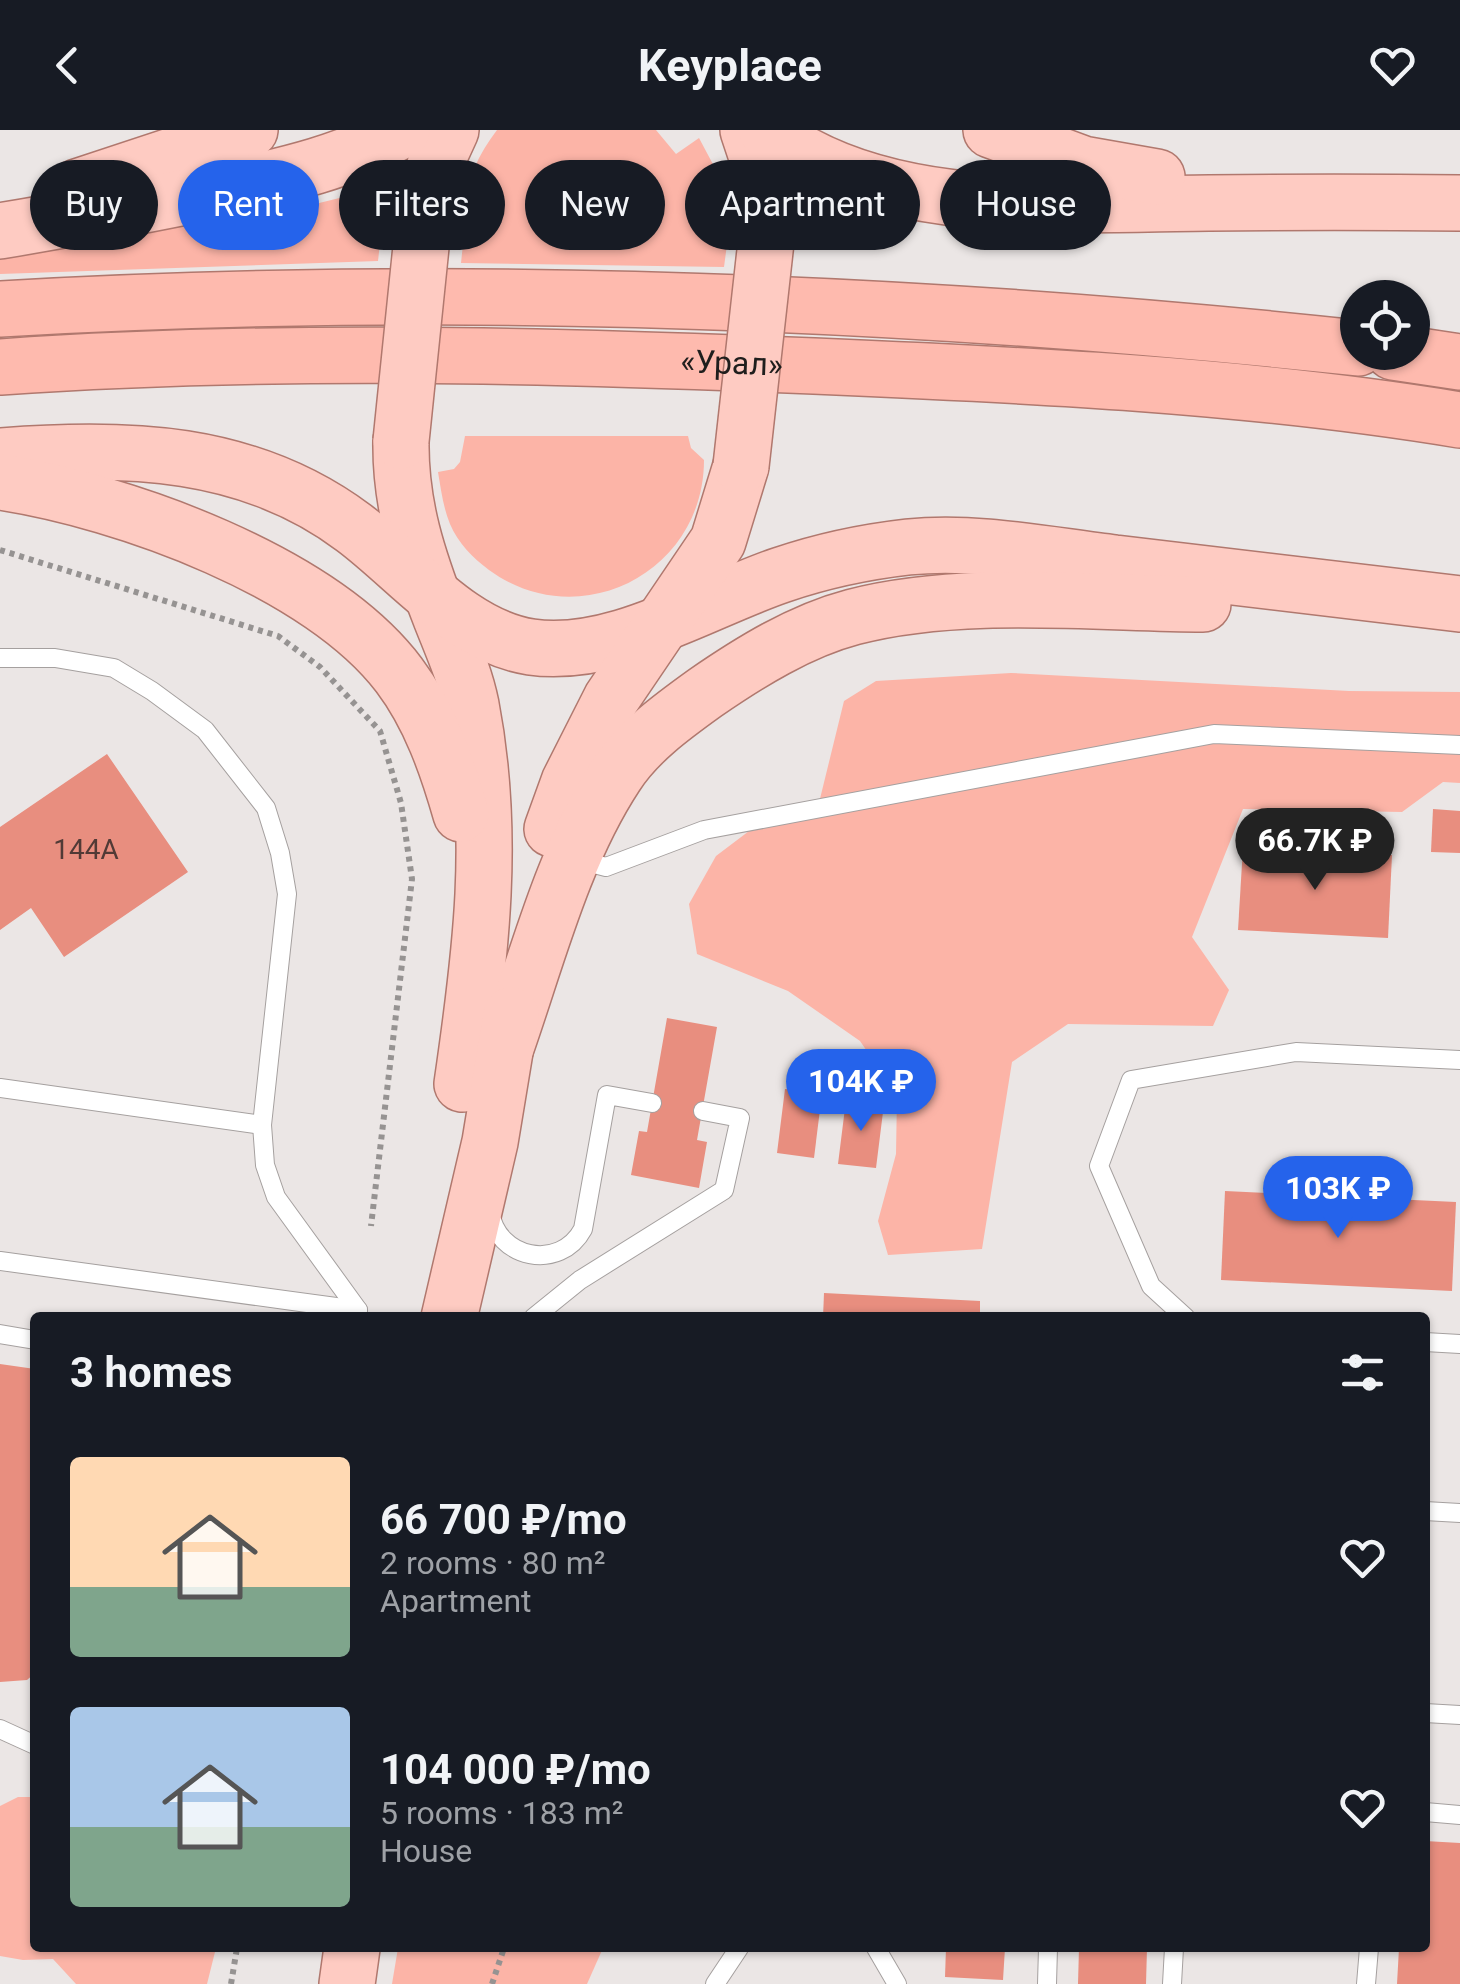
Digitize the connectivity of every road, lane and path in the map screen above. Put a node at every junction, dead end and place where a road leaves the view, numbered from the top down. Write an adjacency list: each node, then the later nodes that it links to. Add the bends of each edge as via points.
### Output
1 (250, 130): 9 (main road)
2 (402, 130): 10 (main road, via 344,158 279,177)
3 (451, 130): 20 (main road, bridge, via 426,208 401,441 405,511)
4 (748, 130): 22 (main road, bridge, via 769,215 741,466 718,541)
5 (768, 130): 7 (main road, via 873,182 963,198)
6 (991, 130): 7 (main road, via 1121,172)
7 (1354, 202): 8 (main road)
8 (1460, 204)
9 (0, 210)
10 (0, 232)
11 (0, 309): 12 (highway, «Урал», via 466,297 714,302 1133,325)
12 (1340, 346)
13 (1430, 358): 14 (highway)
14 (1460, 362)
15 (0, 366): 16 (highway, «Урал», via 465,355 709,362 1164,386)
16 (1460, 420)
17 (0, 456): 20 (main road, via 156,452 258,478 352,526)
18 (0, 482): 26 (main road, via 69,495 206,543 305,593 376,650 424,711 461,815)
19 (0, 550): 34 (path, via 278,636 320,667 380,731 401,803 412,880)
20 (430, 592): 22 (main road, via 465,619 528,646 588,646); 26 (main road, via 470,702 483,790 486,850)
21 (1460, 606): 22 (main road, via 999,549 914,546 828,560); 25 (main road, via 1008,602 896,608 850,618 806,634 724,680 646,740 594,811)
22 (666, 620): 27 (main road, via 611,699 563,799 544,850)
23 (0, 658): 32 (lane, via 114,668 205,730 266,808 286,894)
24 (1460, 745): 25 (lane, via 1214,734 704,830 606,866)
25 (574, 858): 27 (main road)
26 (476, 991): 36 (main road, via 455,1137)
27 (505, 1050): 33 (main road)
28 (1460, 1060): 39 (lane, via 1296,1052 1132,1080 1099,1166 1151,1286)
29 (0, 1088): 32 (lane)
30 (652, 1103): 33 (lane, via 608,1096 583,1230 560,1253 521,1252 498,1235 488,1200)
31 (702, 1112): 38 (lane, via 740,1118 724,1190 580,1280)
32 (262, 1125): 35 (lane, via 276,1197 358,1310)
33 (490, 1142): 37 (main road)
34 (372, 1226)
35 (0, 1261)
36 (450, 1312)
37 (450, 1312)
38 (541, 1312)
39 (1179, 1312)
40 (0, 1334): 41 (lane)
41 (30, 1339)
42 (1430, 1342): 43 (lane)
43 (1460, 1344)
44 (1430, 1511): 45 (lane)
45 (1460, 1514)
46 (1430, 1713): 47 (lane)
47 (1460, 1715)
48 (0, 1729): 49 (lane)
49 (30, 1743)
50 (1430, 1812): 51 (lane)
51 (1460, 1815)
52 (236, 1952): 60 (path)
53 (351, 1952): 61 (main road)
54 (503, 1952): 62 (path)
55 (737, 1952): 63 (lane)
56 (878, 1952): 64 (lane)
57 (1048, 1952): 65 (lane)
58 (1174, 1952): 66 (lane)
59 (1368, 1952): 67 (lane)
60 (232, 1984)
61 (346, 1984)
62 (492, 1984)
63 (715, 1984)
64 (897, 1984)
65 (1046, 1984)
66 (1172, 1984)
67 (1366, 1984)

